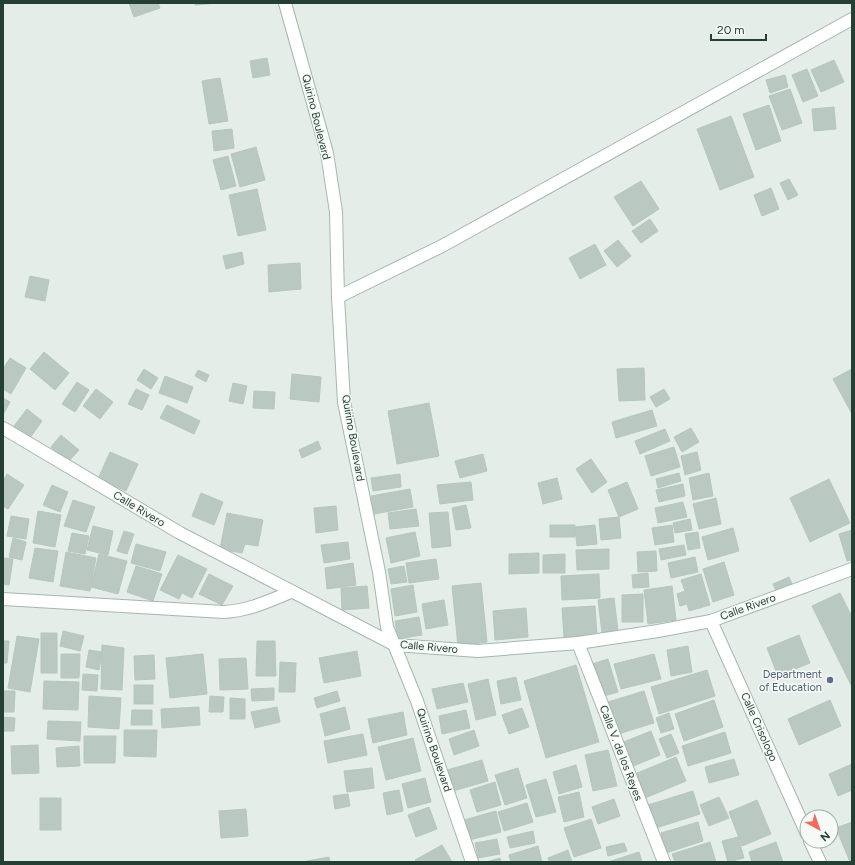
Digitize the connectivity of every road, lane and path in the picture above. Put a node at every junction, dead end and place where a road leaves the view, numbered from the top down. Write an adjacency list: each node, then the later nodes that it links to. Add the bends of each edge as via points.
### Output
1 (285, 3): 3 (main road, Quirino Boulevard, via 327,154 336,212)
2 (852, 19): 3 (main road, via 442,246)
3 (338, 297): 10 (main road, Quirino Boulevard, via 344,402 379,572 387,627)
4 (3, 428): 6 (main road, Calle Rivero, via 180,533)
5 (852, 569): 8 (main road, Calle Rivero)
6 (291, 592): 7 (main road, via 238,612); 10 (main road, Calle Rivero)
7 (3, 599)
8 (711, 621): 9 (main road, Calle Rivero); 11 (main road, Calle Crisologo)
9 (578, 643): 10 (main road, Calle Rivero, via 478,651); 14 (main road, Calle V. de los Reyes)
10 (395, 644): 13 (main road, Quirino Boulevard, via 420,708)
11 (799, 816)
12 (814, 849): 15 (main road)
13 (472, 862)
14 (664, 862)
15 (820, 862)

